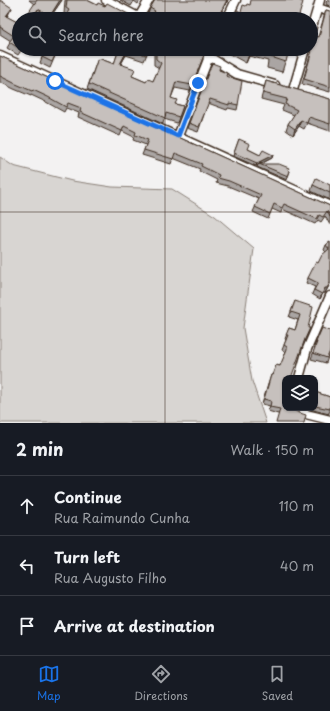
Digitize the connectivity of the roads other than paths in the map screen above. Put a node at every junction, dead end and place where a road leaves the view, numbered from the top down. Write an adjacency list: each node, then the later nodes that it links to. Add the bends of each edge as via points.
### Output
1 (106, 0): 6 (street)
2 (149, 0): 7 (street)
3 (236, 0): 8 (street)
4 (320, 0): 5 (street)
5 (318, 8): 9 (street); 10 (street)
6 (129, 12)
7 (144, 12)
8 (230, 12)
9 (317, 12)
10 (330, 12)
11 (0, 56): 15 (street)
12 (209, 56): 15 (street)
13 (214, 56): 14 (street, via 237,74 297,91)
14 (304, 56)
15 (178, 136): 16 (street)
16 (330, 206)
17 (330, 296): 18 (street, via 307,349)
18 (299, 375)
19 (296, 411): 20 (street)
20 (330, 420)

